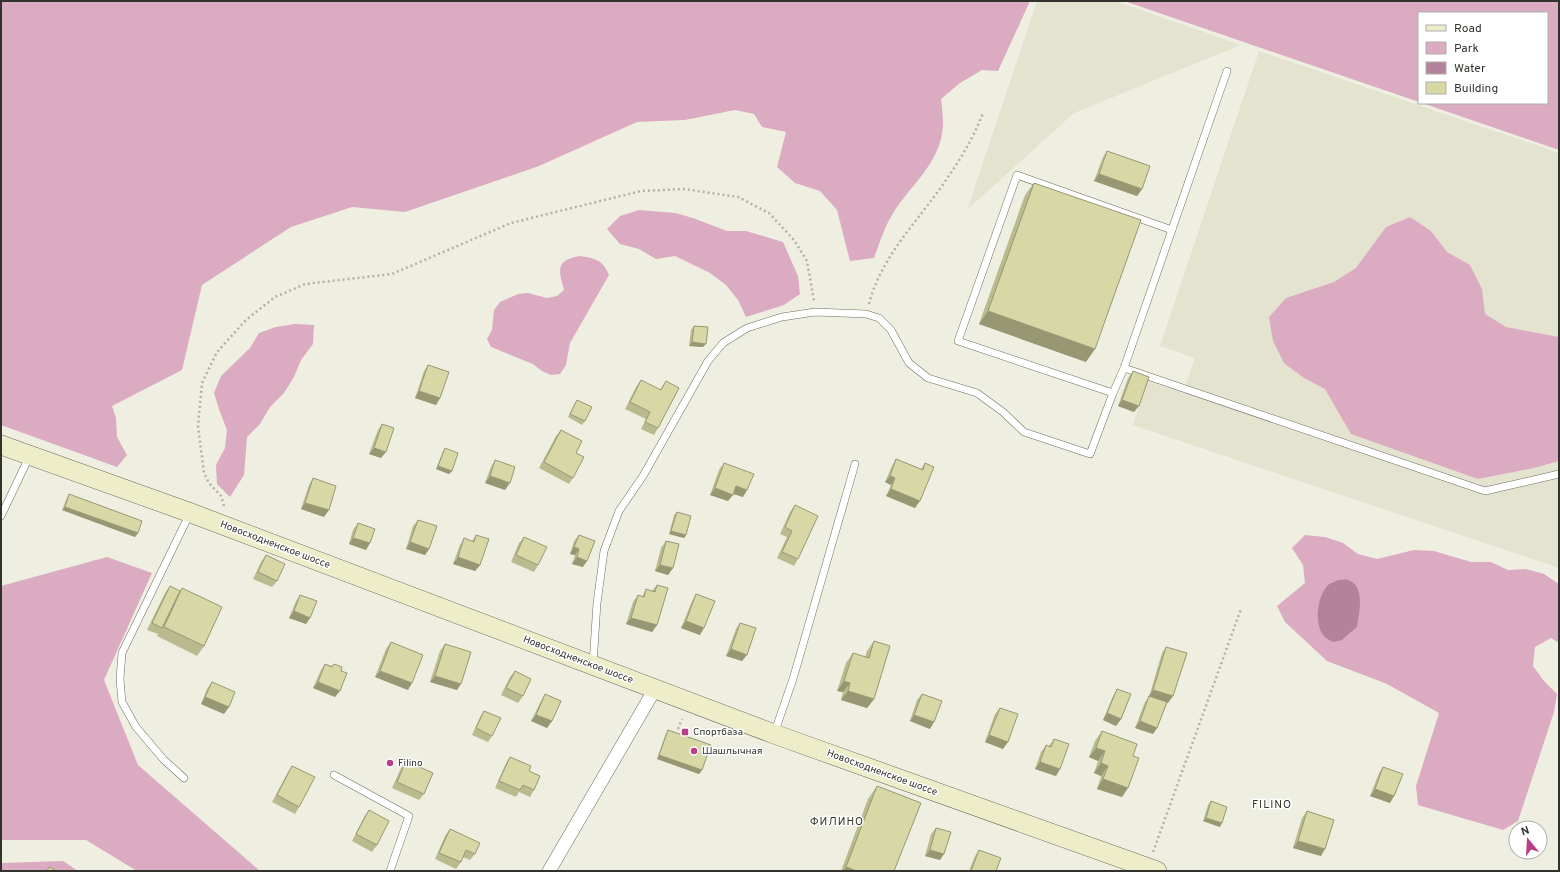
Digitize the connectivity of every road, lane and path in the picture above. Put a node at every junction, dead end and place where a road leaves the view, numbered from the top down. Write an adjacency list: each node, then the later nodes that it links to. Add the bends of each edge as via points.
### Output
1 (1227, 71): 3 (lane)
2 (983, 113): 5 (path, via 973,138 944,183 897,246 873,287)
3 (1172, 230): 6 (lane); 7 (lane, via 1017,175 958,341)
4 (815, 312): 5 (lane); 14 (path, via 807,261 794,240 769,213 738,197 685,189 641,191 511,223 392,274 305,284 276,297 246,320 217,352 202,383 198,426 204,473 221,496 224,513); 16 (lane, via 782,317 748,328 723,343 708,361 647,470 619,510 604,551 596,603)
5 (866, 314): 7 (lane, via 879,318 891,330 909,363 928,378 977,392 1024,432 1090,454)
6 (1124, 368): 7 (lane); 11 (lane, via 1485,491)
7 (1113, 393)
8 (1, 445): 9 (main road, Новосходненское шоссе)
9 (30, 455): 12 (main road, Новосходненское шоссе); 13 (lane)
10 (855, 464): 20 (lane, via 793,679)
11 (1559, 474)
12 (190, 513): 14 (main road, Новосходненское шоссе); 22 (lane, via 122,653 120,679 122,702 136,727 164,760)
13 (1, 516)
14 (220, 524): 16 (main road, Новосходненское шоссе)
15 (1241, 609): 23 (path)
16 (592, 666): 17 (main road, Новосходненское шоссе)
17 (655, 689): 20 (main road, Новосходненское шоссе); 25 (street)
18 (682, 719): 19 (path)
19 (678, 729)
20 (774, 734): 23 (main road, Новосходненское шоссе)
21 (334, 775): 24 (lane, via 409,816)
22 (184, 778)
23 (1154, 864)
24 (390, 871)
25 (549, 871)

